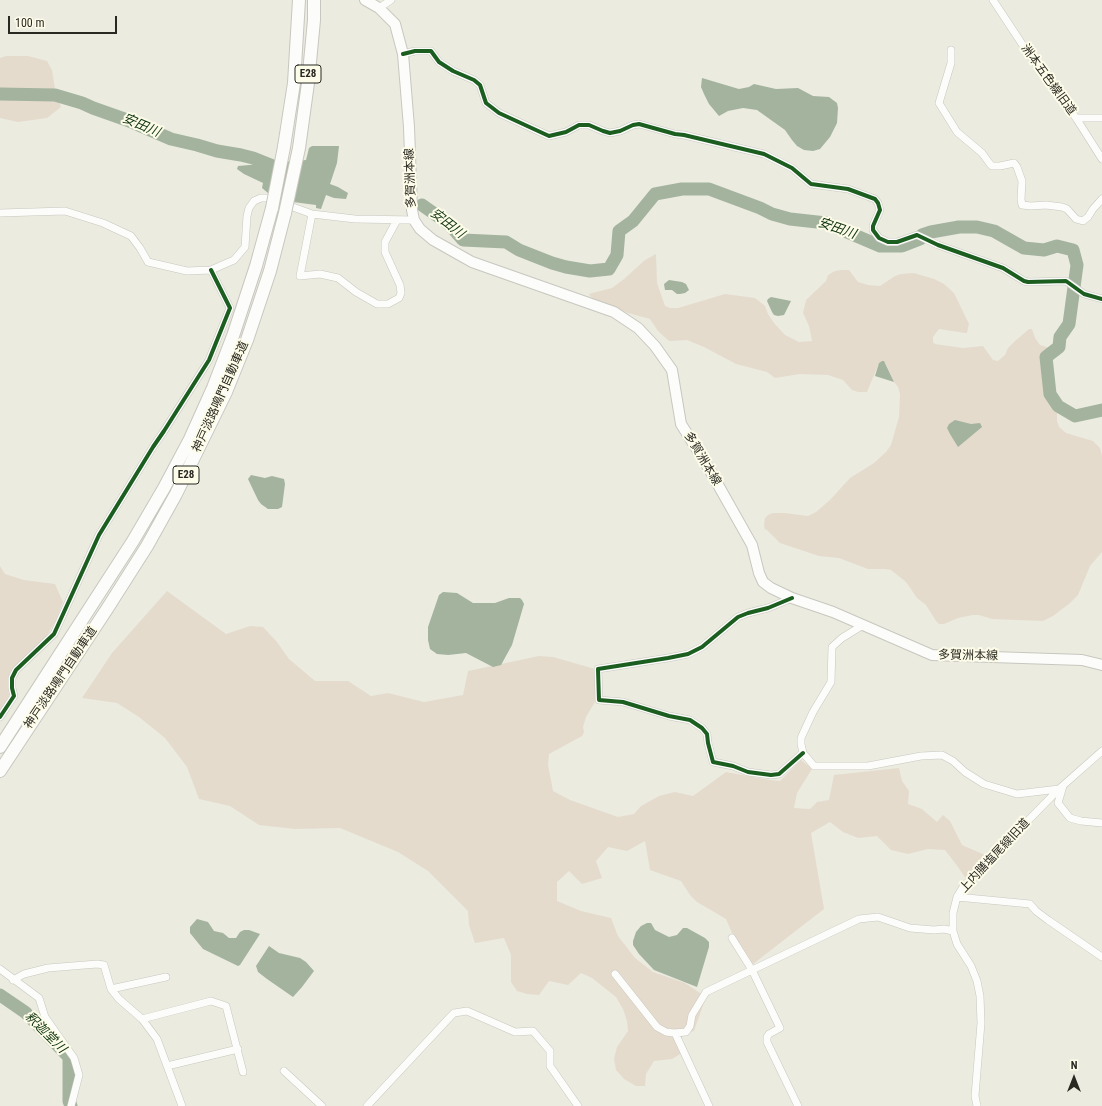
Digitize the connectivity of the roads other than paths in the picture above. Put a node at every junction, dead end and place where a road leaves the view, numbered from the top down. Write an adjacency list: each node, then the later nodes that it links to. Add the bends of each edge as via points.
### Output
1 (299, 0): 23 (highway, 神戸淡路鳴門自動車道 / E28, bridge, via 294,83 272,208 256,266 213,388 190,439 133,541)
2 (314, 0): 26 (highway, 神戸淡路鳴門自動車道 / E28, bridge, via 308,83 299,148 285,213 270,271 226,392 176,494 147,546)
3 (365, 0): 6 (main road, 多賀洲本線)
4 (391, 0): 6 (street)
5 (993, 0): 9 (street, 洲本五色線旧道)
6 (379, 8): 8 (main road, 多賀洲本線, via 395,24)
7 (951, 50): 12 (street, via 951,63 939,103 957,132 982,153 992,166 1014,163 1022,181 1022,205 1062,206 1076,219 1083,221)
8 (403, 54): 16 (main road, 多賀洲本線); 18 (street, via 431,51 439,62 480,85 486,103 499,113 549,136 566,132 579,125 589,125 610,133 639,124 764,154 792,168 811,184 848,189 875,199 880,210 873,230 879,238 888,242 897,242 917,235 1003,268 1024,281 1062,280 1084,294)
9 (1076, 118): 10 (street); 11 (street, 洲本五色線旧道)
10 (1102, 118)
11 (1102, 160)
12 (1102, 199)
13 (0, 213): 17 (street, via 65,211 131,236 148,262 187,271)
14 (312, 214): 15 (street); 15 (street, via 300,276 320,274 338,278 377,304 388,304 399,298 402,293 385,252 386,239); 17 (street, via 268,198 254,201 247,216 245,247 234,260)
15 (397, 220): 16 (street)
16 (414, 220): 19 (main road, 多賀洲本線, via 433,240 472,262 614,312 638,328 672,370 681,424 752,544 763,582)
17 (211, 270): 22 (street, via 230,308 209,360 99,535 54,634 16,670 12,678 14,696)
18 (1102, 298)
19 (792, 598): 20 (main road, 多賀洲本線); 25 (street, via 738,617 702,647 688,654 598,669 599,700 623,702 690,720 707,734 713,762 748,772 779,774)
20 (863, 625): 21 (main road, 多賀洲本線, via 932,656 1082,660); 25 (street, via 832,647 831,682 801,738)
21 (1102, 665)
22 (0, 717)
23 (0, 747)
24 (1102, 751): 27 (street, 上内膳塩尾線旧道)
25 (803, 753): 27 (street, via 814,766 868,766 921,756 942,755 984,784 1017,794)
26 (0, 771)
27 (1061, 786): 28 (street, via 1058,803 1070,818); 29 (street, 上内膳塩尾線旧道, via 964,887)
28 (1102, 823)
29 (958, 897): 30 (street, 上内膳塩尾線旧道, via 953,913); 32 (street, via 1030,904 1048,920)
30 (953, 931): 34 (street, via 910,928 878,917 859,919); 52 (street, 上内膳塩尾線旧道, via 957,944 977,981 980,996 981,1023 975,1096)
31 (732, 938): 34 (street)
32 (1102, 957)
33 (0, 969): 37 (street)
34 (752, 970): 40 (street, via 706,992 692,1015 686,1032); 51 (street, via 780,1028 770,1034 768,1042)
35 (615, 974): 40 (street, via 657,1028)
36 (166, 977): 38 (street)
37 (12, 980): 38 (street, via 48,968 97,964 104,965); 45 (street, via 39,998 45,1017 74,1058 79,1075)
38 (111, 989): 39 (street)
39 (142, 1019): 41 (street, via 211,1001 219,1003 226,1006); 42 (street, via 157,1040)
40 (675, 1033): 50 (street)
41 (238, 1049): 42 (street); 44 (street)
42 (167, 1066): 46 (street)
43 (284, 1071): 47 (street)
44 (243, 1072)
45 (72, 1104)
46 (182, 1106)
47 (322, 1106)
48 (367, 1106): 49 (street, via 454,1013 467,1011 515,1032 533,1032 550,1051 550,1066)
49 (578, 1106)
50 (709, 1106)
51 (798, 1106)
52 (977, 1106)

